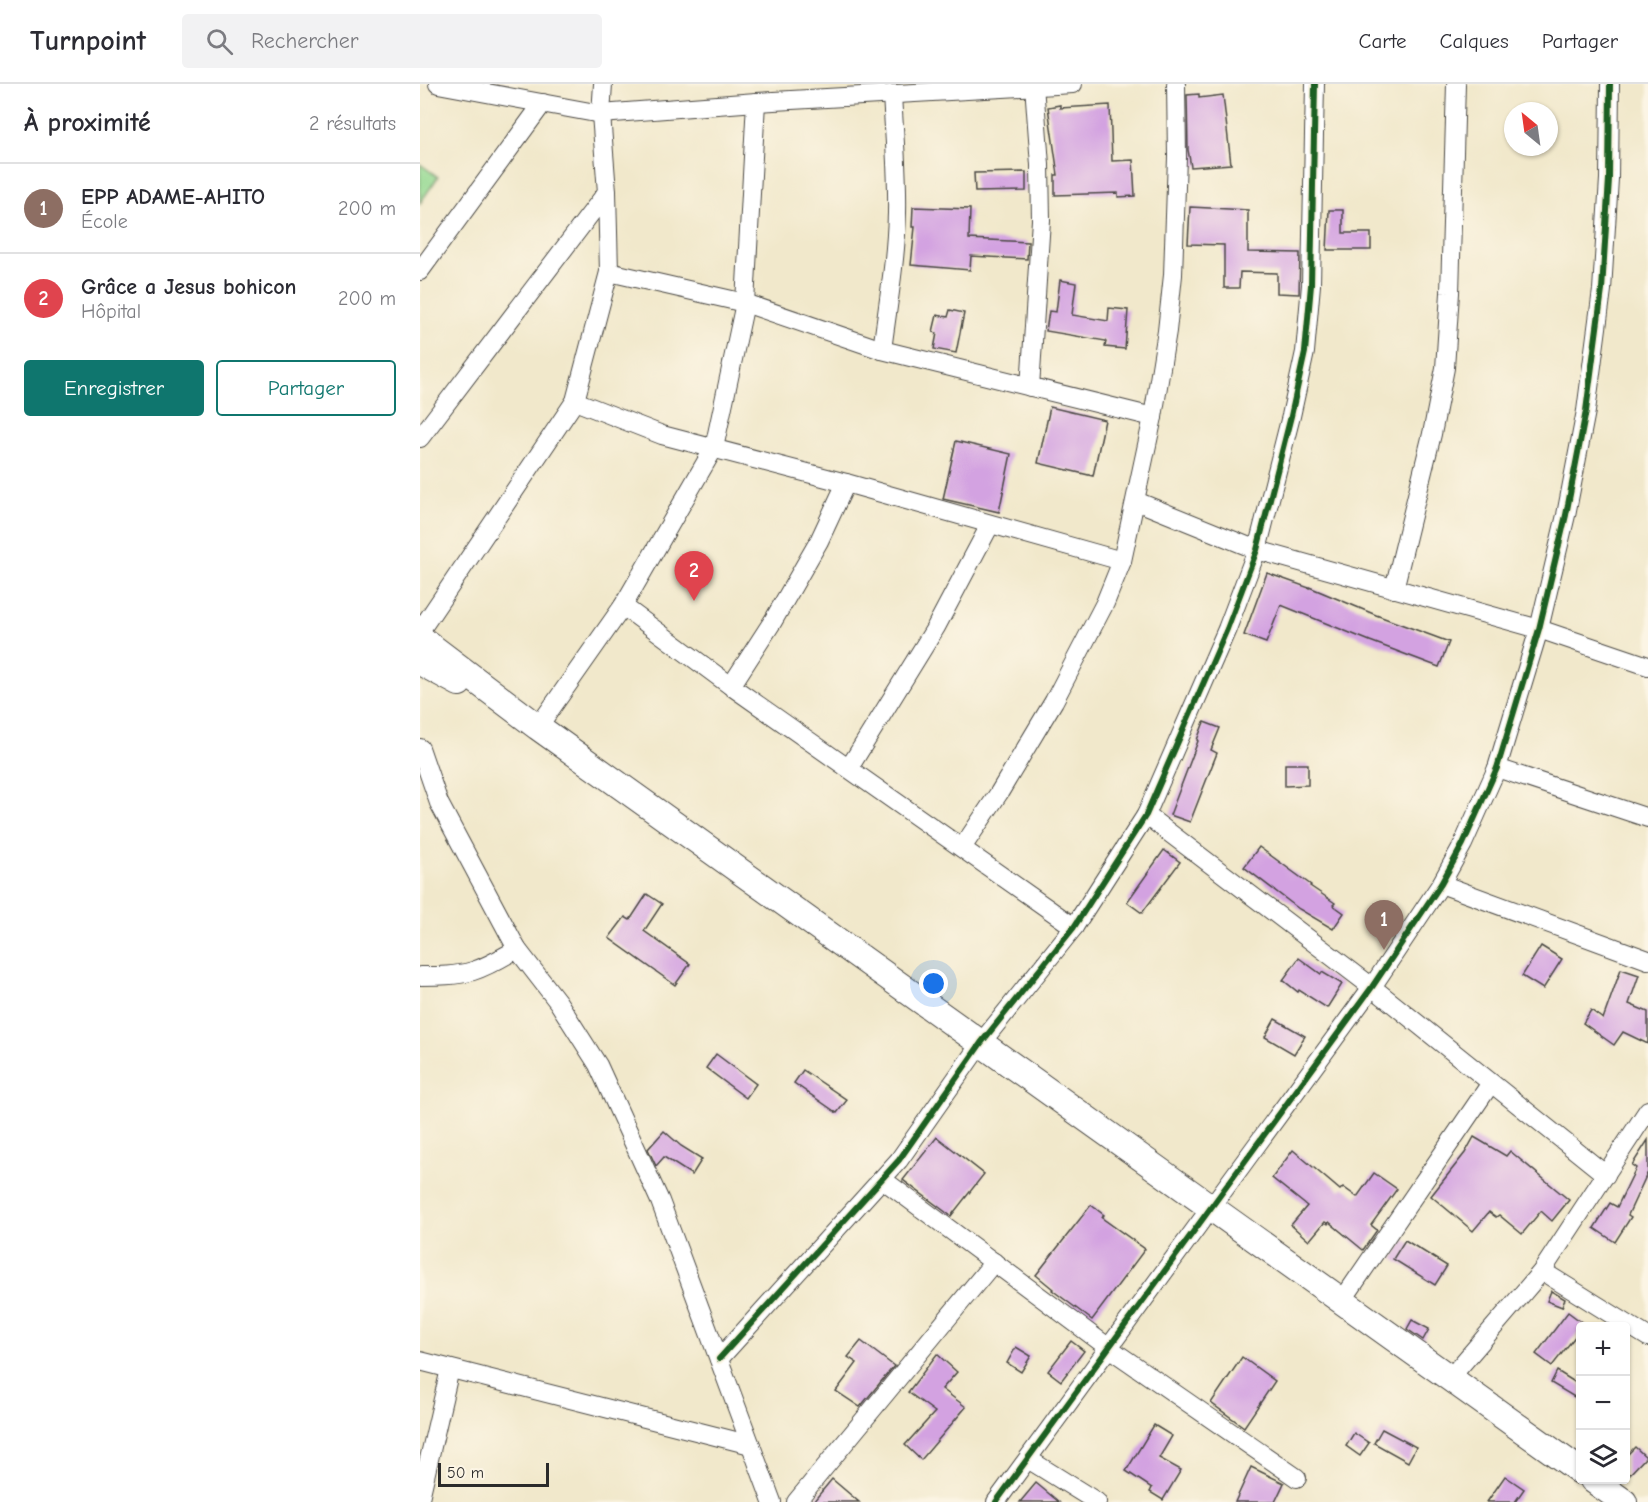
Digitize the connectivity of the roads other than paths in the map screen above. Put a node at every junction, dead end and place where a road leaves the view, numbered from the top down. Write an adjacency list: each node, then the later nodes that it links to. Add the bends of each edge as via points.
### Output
1 (438, 84): 11 (street)
2 (603, 84): 12 (street)
3 (1073, 84): 8 (street)
4 (1176, 84): 20 (street, via 1173,275)
5 (1315, 84): 26 (street, via 1311,285 1305,352)
6 (1456, 84): 28 (street, via 1445,368)
7 (1610, 84): 30 (street, via 1602,290 1588,400)
8 (1034, 85): 9 (street); 18 (street, via 1041,220)
9 (892, 94): 10 (street); 17 (street, via 897,213)
10 (756, 102): 12 (street); 16 (street)
11 (543, 103): 12 (street); 14 (street)
12 (601, 114): 13 (street)
13 (607, 192): 15 (street); 21 (street)
14 (420, 271)
15 (609, 272): 16 (street); 19 (street)
16 (745, 303): 17 (street); 22 (street)
17 (882, 350): 18 (street)
18 (1030, 387): 20 (street)
19 (575, 401): 22 (street, via 662,435); 31 (street)
20 (1153, 417): 24 (street)
21 (420, 438)
22 (714, 448): 23 (street); 29 (street)
23 (846, 483): 25 (street); 35 (street, via 813,551)
24 (1136, 501): 26 (street); 27 (street)
25 (990, 525): 27 (street); 38 (street, via 936,627)
26 (1257, 550): 28 (street); 40 (street)
27 (1122, 561): 42 (street, via 1105,603 1054,701)
28 (1395, 589): 30 (street)
29 (624, 606): 35 (street); 36 (street)
30 (1539, 629): 34 (street); 39 (street)
31 (420, 631)
32 (420, 638): 36 (main road)
33 (420, 662): 36 (main road)
34 (1648, 666)
35 (731, 686): 38 (street)
36 (538, 727): 49 (main road)
37 (420, 748): 45 (street, via 439,803)
38 (849, 768): 42 (street)
39 (1497, 768): 41 (street); 43 (street)
40 (1146, 815): 44 (street); 48 (street)
41 (1648, 818)
42 (962, 848): 44 (street)
43 (1441, 884): 46 (street); 48 (street)
44 (1074, 927): 49 (street)
45 (517, 949): 47 (street, via 474,971); 60 (street, via 558,1002 598,1065 660,1201)
46 (1648, 960)
47 (420, 976)
48 (1372, 987): 50 (street); 54 (street)
49 (981, 1042): 53 (street); 54 (main road)
50 (1491, 1083): 52 (street); 57 (street)
51 (1648, 1110): 52 (street)
52 (1606, 1175): 56 (street)
53 (882, 1179): 55 (street); 60 (street)
54 (1211, 1208): 57 (main road); 59 (street)
55 (994, 1262): 59 (street); 71 (street)
56 (1542, 1271): 58 (street); 63 (street)
57 (1342, 1301): 63 (main road)
58 (1648, 1337)
59 (1109, 1348): 65 (street); 67 (street)
60 (719, 1359): 64 (street)
61 (420, 1361): 62 (street)
62 (450, 1369): 64 (street); 69 (street)
63 (1450, 1378): 66 (main road)
64 (751, 1445): 70 (street)
65 (1028, 1459): 72 (street); 73 (street)
66 (1576, 1467)
67 (1297, 1478)
68 (1600, 1484): 74 (main road)
69 (420, 1498)
70 (772, 1502)
71 (796, 1502)
72 (996, 1502)
73 (1097, 1502)
74 (1624, 1502)

